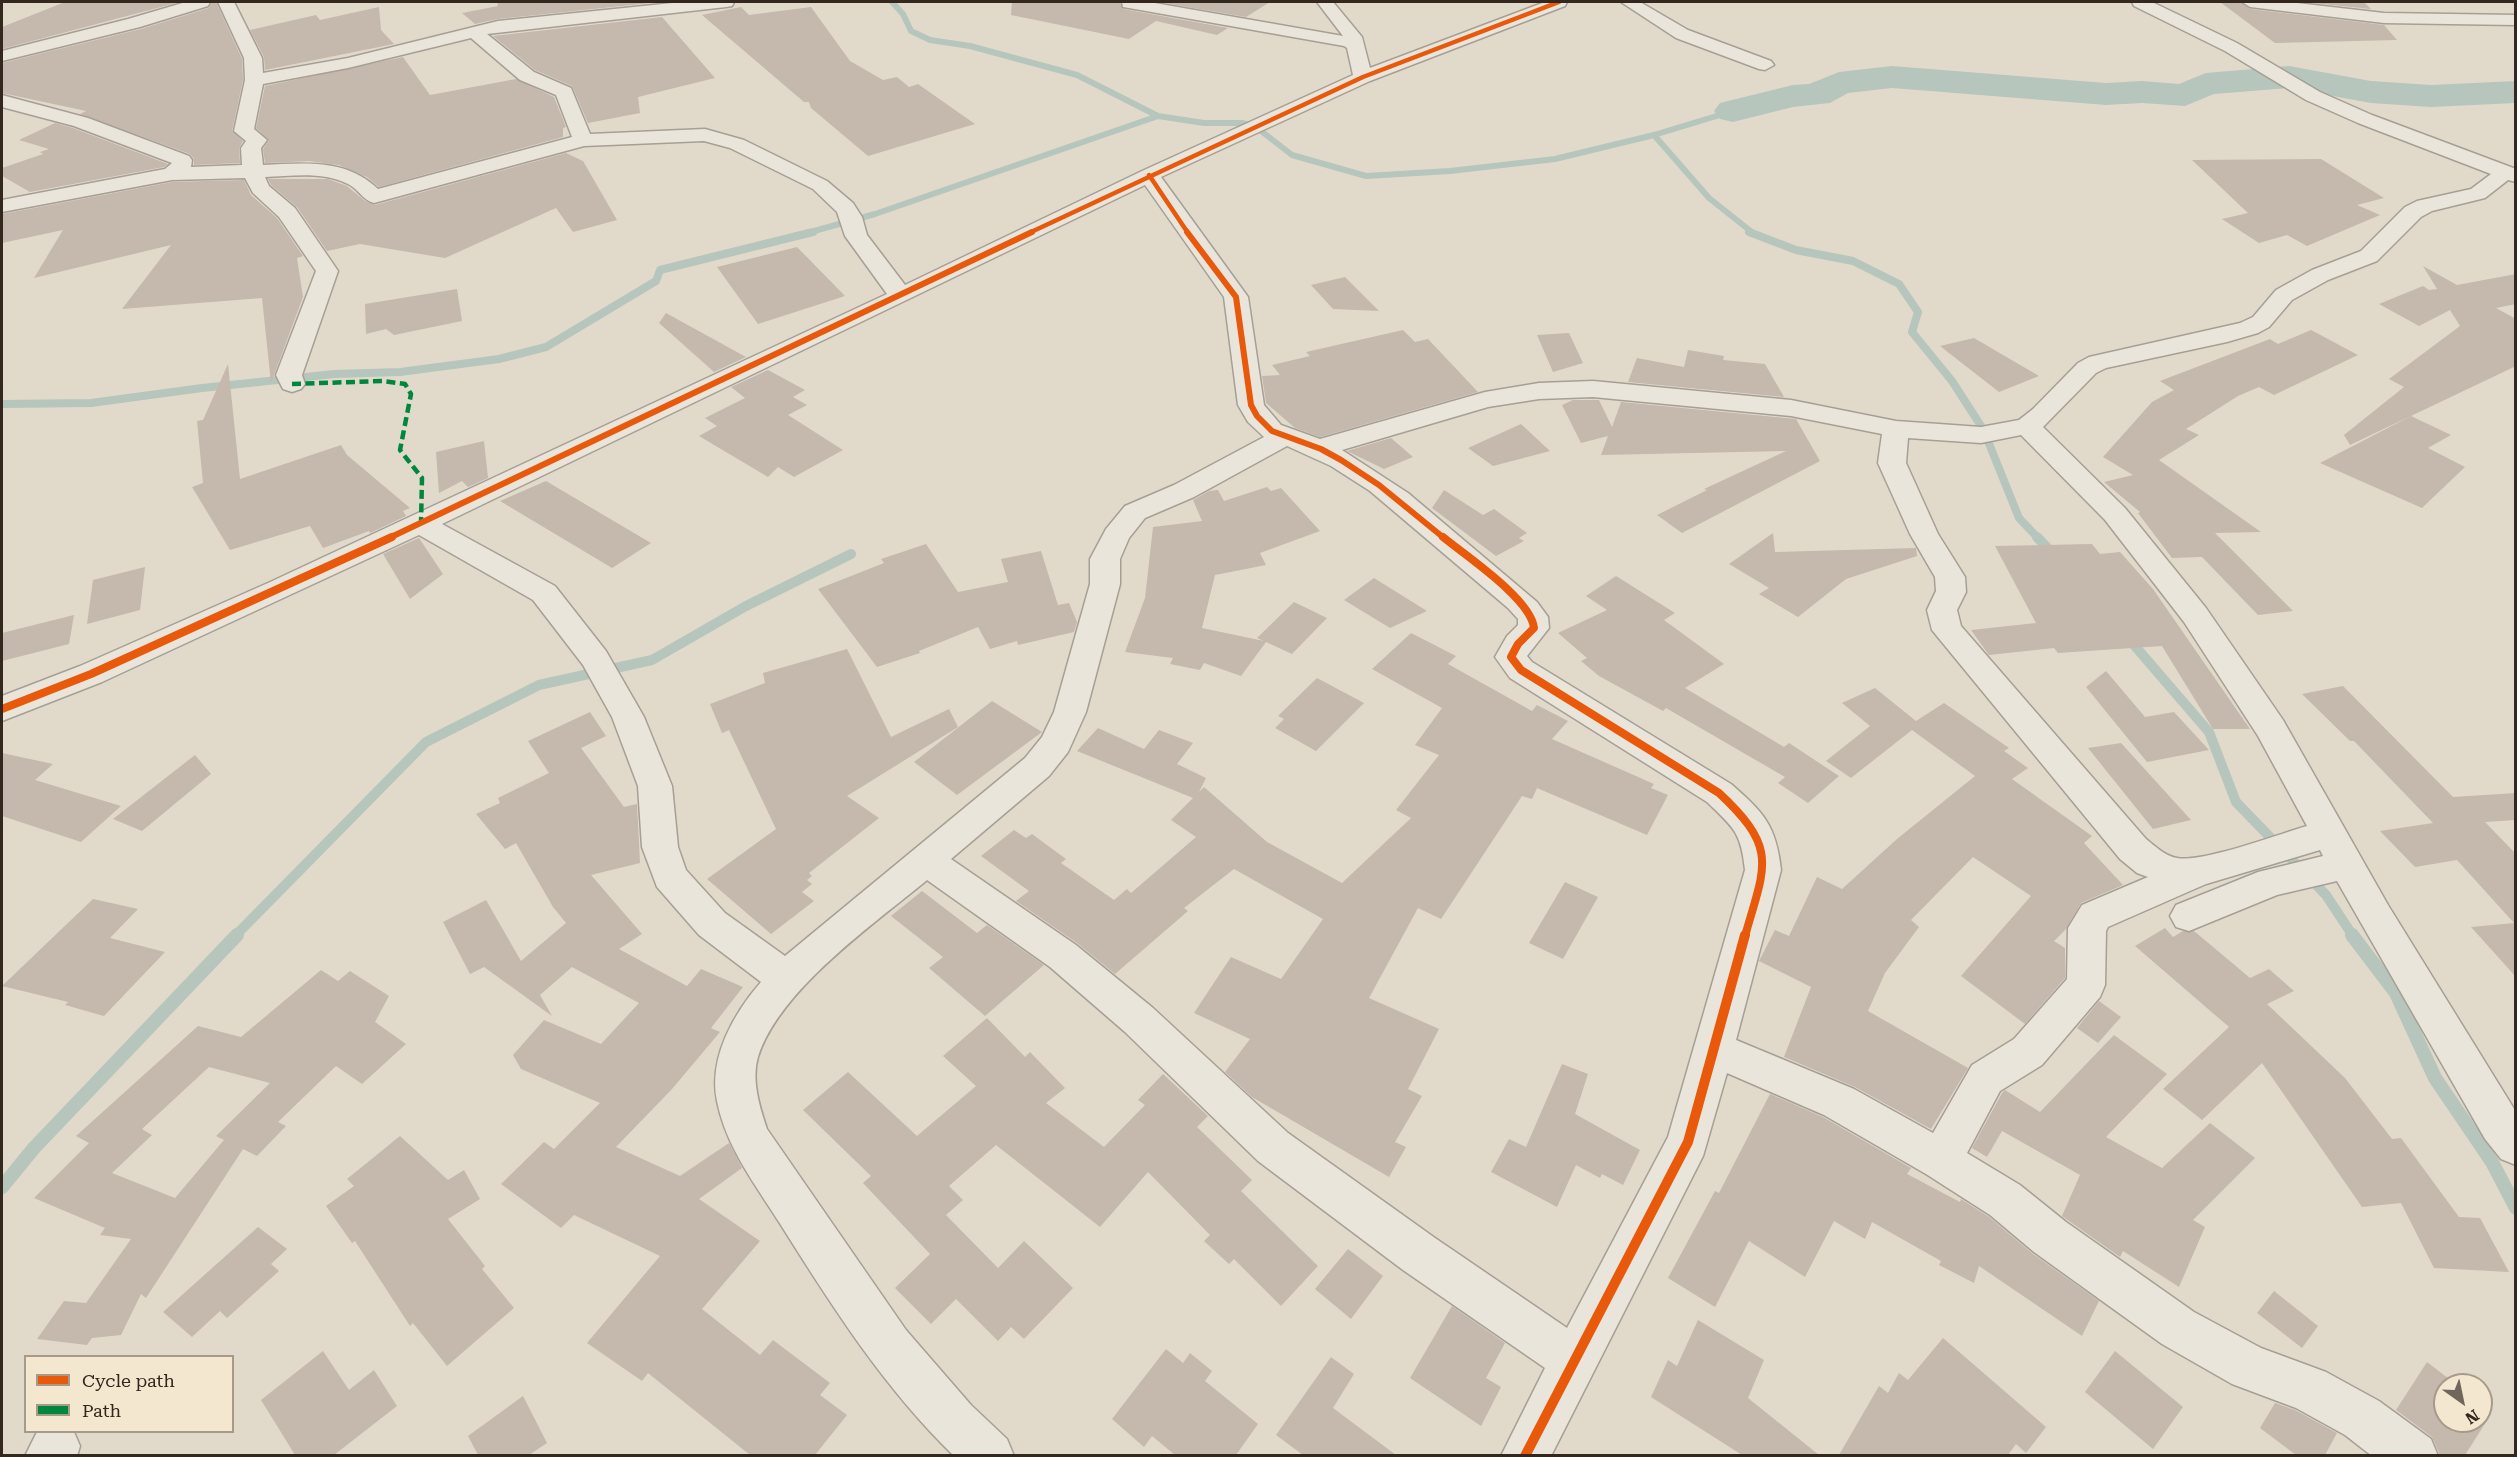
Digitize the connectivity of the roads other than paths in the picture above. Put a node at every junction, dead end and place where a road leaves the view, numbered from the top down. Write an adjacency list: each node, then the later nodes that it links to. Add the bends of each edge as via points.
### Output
1 (202, 2): 13 (street)
2 (226, 2): 16 (street, via 253,58)
3 (726, 2): 11 (street, via 533,21)
4 (1325, 2): 12 (street, via 1353,37)
5 (1559, 2): 15 (street)
6 (1629, 2): 14 (street, via 1682,34)
7 (2140, 2): 22 (street, via 2231,47 2284,81 2365,119)
8 (2250, 2): 10 (street, via 2384,18)
9 (1129, 3): 12 (street)
10 (2516, 20)
11 (473, 31): 16 (street, via 348,63); 18 (street, via 527,76 564,92)
12 (1355, 46): 15 (street)
13 (2, 56)
14 (1765, 65)
15 (1363, 77): 21 (street)
16 (254, 80): 19 (street, via 244,131 257,140 251,148)
17 (2, 101): 20 (street, via 81,122 182,160)
18 (583, 140): 19 (street, via 374,197 357,180 333,171); 24 (street, via 705,135 737,144 820,186 852,221 856,236)
19 (253, 173): 20 (street); 25 (street, via 260,189 287,213 327,272)
20 (172, 174): 23 (street)
21 (1149, 175): 24 (street); 28 (street, via 1236,297 1251,405 1256,417)
22 (2510, 175): 26 (street, via 2478,194 2413,212 2369,256 2320,275 2284,295 2261,322 2249,328 2097,362)
23 (2, 206)
24 (901, 296): 30 (street)
25 (290, 380)
26 (2027, 426): 27 (street, via 1981,435); 32 (street, via 2115,514 2195,615 2271,729)
27 (1896, 429): 29 (street, via 1791,408 1593,389 1539,391 1485,400); 35 (street, via 1892,463 1924,534 1950,577 1951,592 1940,615 1947,630 2133,849 2150,863 2175,873)
28 (1282, 437): 29 (street); 33 (street, via 1135,512 1116,535 1105,559 1105,584 1070,712 1056,743 1037,767)
29 (1319, 448): 38 (street, via 1421,518 1524,607 1533,617 1534,628 1511,657 1521,670 1719,794 1744,816 1760,841 1763,870)
30 (421, 525): 31 (street, via 91,674); 37 (street, via 544,593 601,670 628,717 655,786 660,847 670,877 712,924)
31 (2, 709)
32 (2329, 834): 34 (street); 35 (street)
33 (926, 860): 37 (street); 41 (street, via 1071,963 1139,1020 1273,1147)
34 (2325, 870): 36 (street, via 2271,882); 39 (street)
35 (2199, 872): 40 (street, via 2095,916 2087,927 2086,984 2028,1052 1986,1078)
36 (2189, 916)
37 (787, 979): 42 (street, via 757,1015 737,1059 738,1100 749,1138 899,1361 966,1436)
38 (1713, 1049): 40 (street, via 1839,1102); 41 (street, via 1688,1142)
39 (2516, 1146)
40 (1941, 1160): 44 (street, via 2005,1200 2178,1328 2249,1367 2308,1389 2362,1418)
41 (1575, 1361): 43 (street)
42 (990, 1455)
43 (1525, 1455)
44 (2414, 1455)

